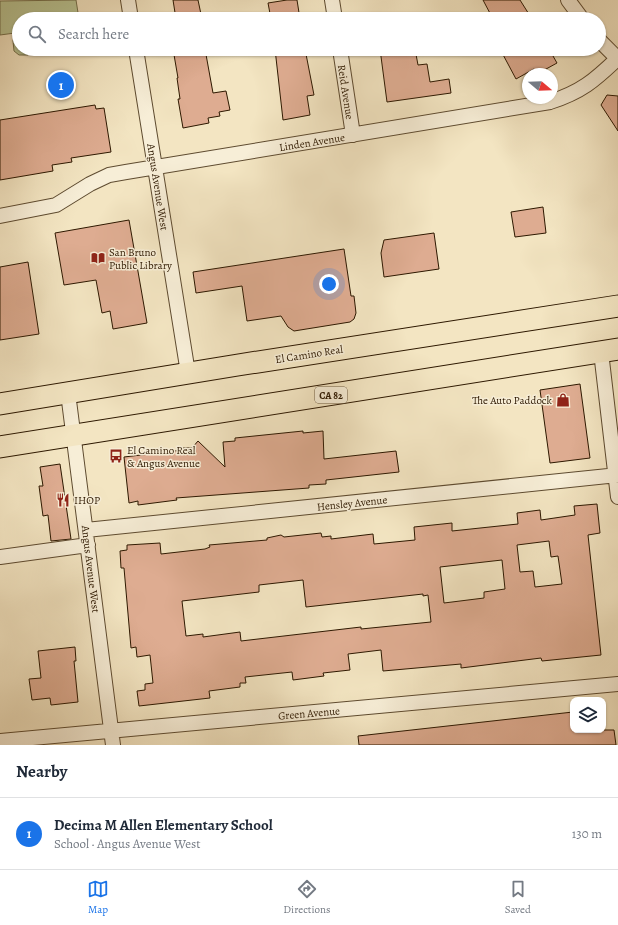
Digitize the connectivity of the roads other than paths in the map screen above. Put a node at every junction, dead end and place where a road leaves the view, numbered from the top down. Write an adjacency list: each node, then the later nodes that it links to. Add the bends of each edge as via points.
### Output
1 (128, 0): 4 (street)
2 (332, 0): 5 (street)
3 (568, 0): 6 (street)
4 (130, 12)
5 (334, 12)
6 (577, 12)
7 (606, 47): 10 (street)
8 (137, 56): 12 (street, Angus Avenue West)
9 (341, 56): 11 (street, Reid Avenue)
10 (618, 58): 11 (street, Linden Avenue, via 593,82 572,95 550,102)
11 (353, 135): 12 (street, Linden Avenue)
12 (155, 167): 13 (street, Linden Avenue, via 109,175 56,205); 16 (street, Angus Avenue West)
13 (0, 216)
14 (618, 306): 16 (main road, El Camino Real)
15 (610, 350): 19 (main road, CA 82); 21 (street)
16 (188, 373): 17 (main road, El Camino Real)
17 (68, 393): 18 (main road, El Camino Real); 19 (street, Angus Avenue West)
18 (0, 404)
19 (74, 435): 20 (main road, CA 82); 23 (street, Angus Avenue West)
20 (0, 447)
21 (617, 475): 22 (street); 23 (street, Hensley Avenue)
22 (618, 498)
23 (86, 530): 24 (street, Angus Avenue West)
24 (88, 545): 25 (street); 27 (street, Angus Avenue West)
25 (0, 557)
26 (618, 684): 27 (street, Green Avenue)
27 (112, 731): 28 (street, Green Avenue); 29 (street, Angus Avenue West)
28 (0, 741)
29 (113, 745)

